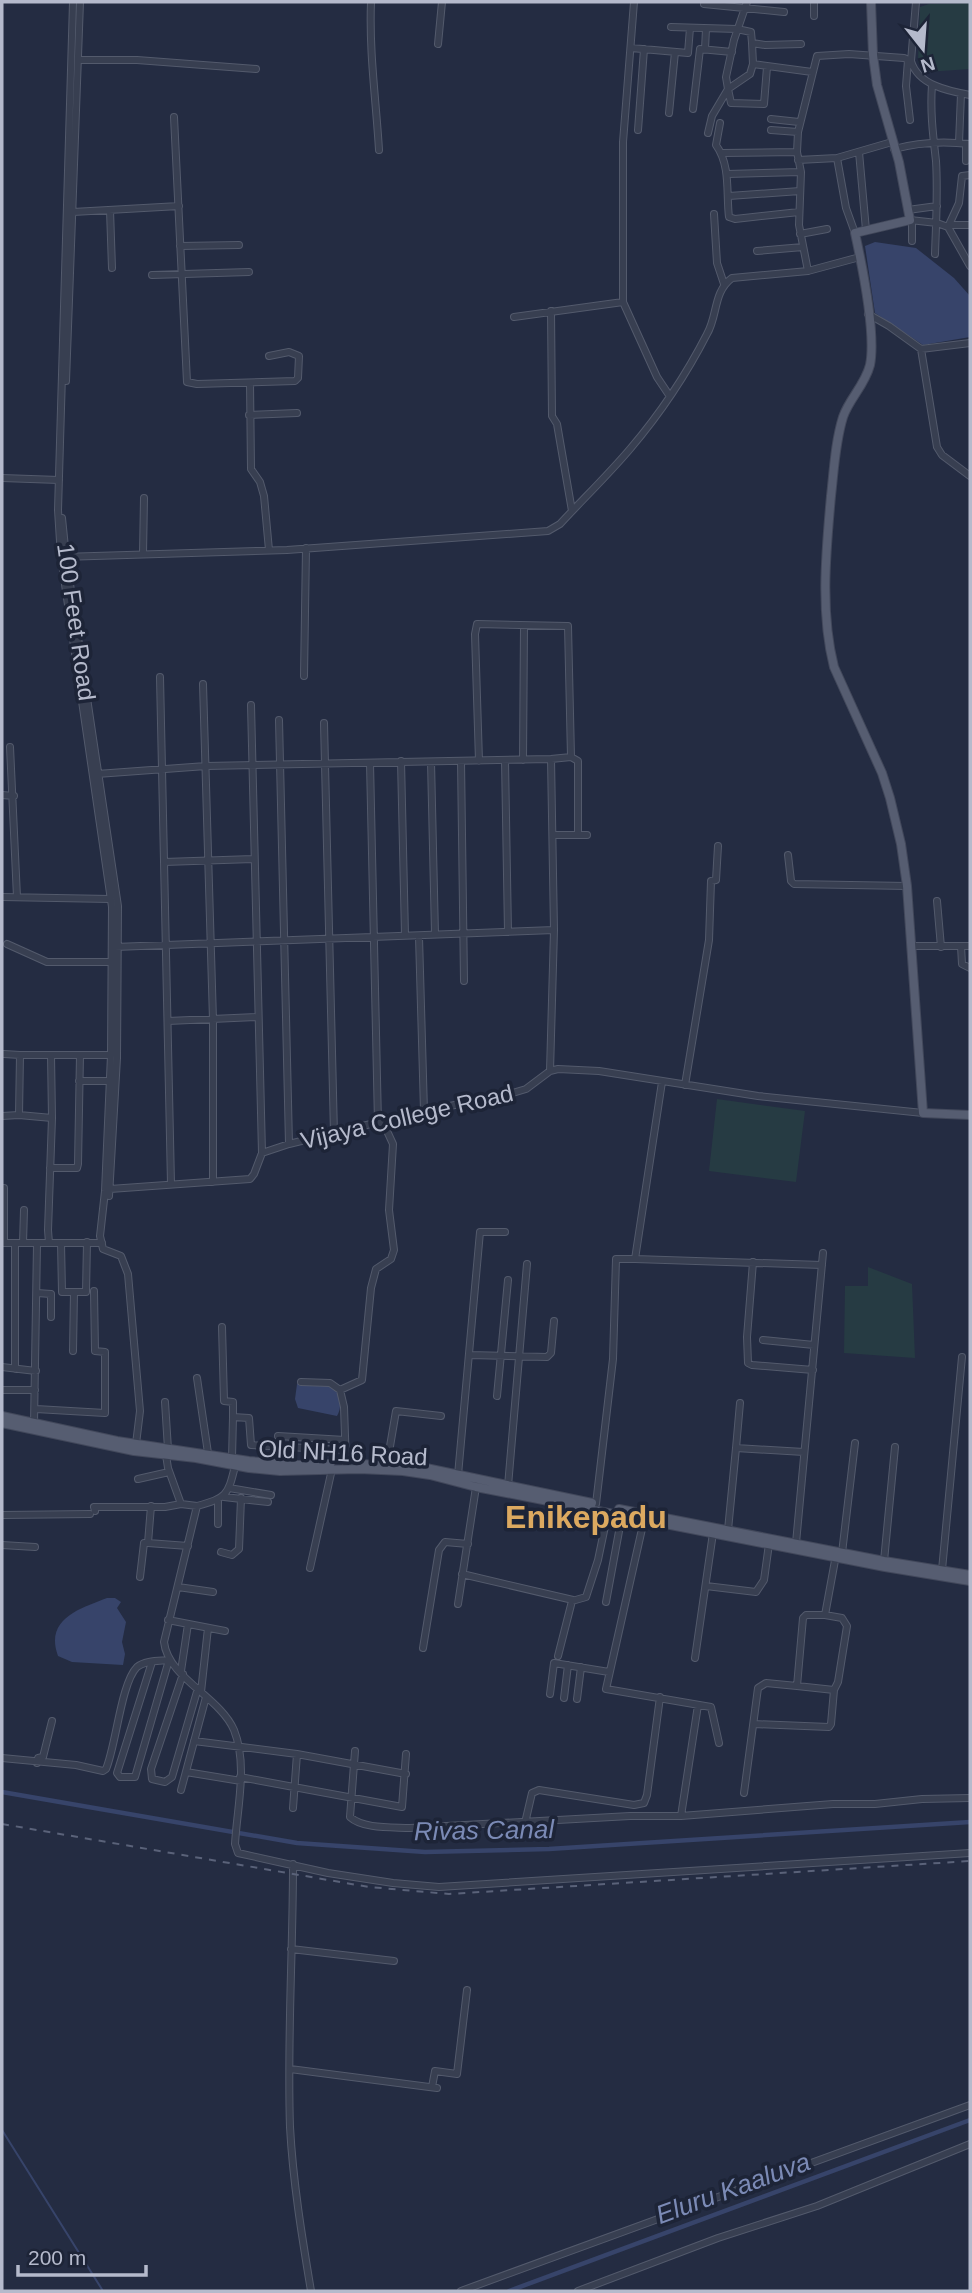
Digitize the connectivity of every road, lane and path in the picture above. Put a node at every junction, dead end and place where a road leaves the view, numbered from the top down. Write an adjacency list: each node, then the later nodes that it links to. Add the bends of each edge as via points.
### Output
1 (73, 2): 104 (street, 100 Feet Road)
2 (80, 2): 26 (street, 100 Feet Road)
3 (371, 2): 50 (street)
4 (442, 2): 18 (street)
5 (634, 2): 20 (street)
6 (814, 2): 12 (street)
7 (872, 2): 25 (main road)
8 (916, 2): 27 (street)
9 (704, 4): 10 (street)
10 (746, 5): 11 (street); 16 (street)
11 (784, 12)
12 (814, 16)
13 (671, 27): 14 (street)
14 (690, 28): 15 (street); 21 (street)
15 (706, 29): 16 (street); 22 (street)
16 (737, 29): 17 (street, via 750,31); 24 (street)
17 (752, 43): 19 (street); 28 (street)
18 (438, 44)
19 (801, 44)
20 (637, 48): 23 (street); 43 (street); 91 (street, via 623,142)
21 (689, 49): 22 (street); 23 (street, via 688,53)
22 (703, 49): 24 (street); 36 (street)
23 (675, 52): 37 (street)
24 (732, 52): 33 (street)
25 (873, 55): 27 (street); 31 (street, via 817,56); 49 (main road)
26 (78, 60): 30 (street); 65 (street, 100 Feet Road)
27 (910, 60): 32 (street); 40 (street, via 906,86)
28 (753, 64): 29 (street); 33 (street, via 750,75)
29 (767, 67): 31 (street); 33 (street, via 763,105 731,103)
30 (256, 69)
31 (812, 72): 41 (street)
32 (932, 85): 34 (street); 47 (street)
33 (728, 89): 45 (street)
34 (961, 94): 35 (street); 48 (street)
35 (970, 95)
36 (693, 110)
37 (669, 113)
38 (174, 117): 61 (street)
39 (771, 119): 41 (street)
40 (910, 120)
41 (799, 122): 46 (street)
42 (720, 123): 52 (street, via 716,145)
43 (638, 130)
44 (771, 130): 46 (street)
45 (708, 132)
46 (797, 132): 53 (street)
47 (932, 144): 48 (street); 49 (street); 62 (street)
48 (965, 144): 55 (street)
49 (893, 145): 51 (street); 63 (main road)
50 (379, 150)
51 (859, 152): 54 (street); 73 (street)
52 (722, 153): 53 (street); 57 (street)
53 (798, 156): 54 (street); 56 (street)
54 (837, 158): 74 (street)
55 (966, 161)
56 (801, 172): 57 (street); 59 (street)
57 (727, 174): 60 (street)
58 (970, 175): 70 (street, via 962,176 959,203)
59 (800, 191): 60 (street); 66 (street)
60 (729, 196): 66 (street, via 732,218)
61 (179, 206): 64 (street); 78 (street)
62 (937, 206): 63 (street); 69 (street)
63 (908, 210): 68 (main road)
64 (110, 211): 65 (street); 85 (street)
65 (72, 212): 110 (street, 100 Feet Road)
66 (799, 212): 75 (street)
67 (714, 214): 90 (street, via 717,263)
68 (911, 220): 69 (street); 73 (main road); 76 (street)
69 (939, 223): 70 (street); 82 (street)
70 (950, 224): 71 (street); 81 (street)
71 (970, 225)
72 (827, 229): 75 (street)
73 (866, 230): 74 (main road)
74 (855, 233): 83 (main road)
75 (800, 234): 79 (street)
76 (912, 241)
77 (239, 245): 78 (street)
78 (180, 246): 89 (street)
79 (803, 247): 80 (street); 86 (street)
80 (757, 251)
81 (967, 253): 84 (street)
82 (935, 254)
83 (860, 257): 86 (street); 93 (main road)
84 (970, 264)
85 (112, 268)
86 (808, 271): 90 (street, via 732,278)
87 (248, 272): 89 (street)
88 (152, 275): 89 (street)
89 (183, 275): 98 (street, via 187,382)
90 (724, 284): 99 (street, via 712,327)
91 (623, 302): 92 (street); 99 (street)
92 (551, 311): 94 (street); 106 (street, via 552,416)
93 (868, 314): 96 (street); 144 (main road, via 870,363 844,413 836,440 825,561 830,651 890,798)
94 (514, 317)
95 (970, 343): 96 (street)
96 (921, 349): 102 (street, via 937,447)
97 (269, 356): 98 (street, via 289,352 299,356 298,378)
98 (250, 383): 101 (street)
99 (669, 395): 106 (street, via 630,449)
100 (297, 413): 101 (street)
101 (249, 415): 108 (street, via 251,469 264,496)
102 (970, 476)
103 (2, 478): 104 (street)
104 (59, 480): 110 (street, 100 Feet Road)
105 (144, 498): 109 (street)
106 (572, 512): 107 (street, via 548,531 534,534)
107 (306, 548): 108 (street); 112 (street)
108 (269, 550): 109 (street)
109 (143, 554): 110 (street)
110 (63, 557): 133 (street, 100 Feet Road); 147 (street, 100 Feet Road)
111 (524, 626): 119 (street, via 568,626); 121 (street); 125 (street, via 477,624)
112 (304, 676)
113 (160, 677): 132 (street)
114 (203, 684): 131 (street)
115 (251, 705): 129 (street)
116 (279, 720): 130 (street)
117 (324, 723): 128 (street)
118 (10, 747): 135 (street)
119 (571, 757): 122 (street); 136 (street, via 578,761)
120 (505, 760): 121 (street); 125 (street); 150 (street)
121 (523, 760): 122 (street)
122 (551, 760): 137 (street)
123 (401, 761): 126 (street); 127 (street); 153 (street)
124 (461, 761): 125 (street); 126 (street); 151 (street)
125 (479, 761)
126 (431, 762): 152 (street)
127 (370, 763): 128 (street); 154 (street)
128 (324, 764): 130 (street); 156 (street)
129 (253, 765): 130 (street); 131 (street); 141 (street)
130 (280, 765): 157 (street)
131 (206, 766): 132 (street); 142 (street)
132 (161, 768): 133 (street); 143 (street)
133 (97, 774): 165 (street, 100 Feet Road, via 118,906)
134 (2, 795): 135 (street)
135 (14, 796): 146 (street)
136 (578, 834): 137 (street); 138 (street)
137 (553, 835): 149 (street)
138 (587, 835)
139 (718, 846): 182 (street, via 716,880 711,881 709,940)
140 (788, 855): 144 (street, via 794,884)
141 (253, 859): 142 (street); 158 (street)
142 (208, 860): 143 (street); 160 (street)
143 (164, 862): 161 (street)
144 (907, 886): 162 (main road)
145 (2, 897): 146 (street)
146 (18, 897): 147 (street)
147 (110, 899): 165 (street, 100 Feet Road)
148 (937, 901): 166 (street)
149 (554, 930): 150 (street); 178 (street)
150 (508, 932): 151 (street)
151 (464, 933): 152 (street); 169 (street)
152 (435, 934): 155 (street)
153 (405, 935): 154 (street); 155 (street)
154 (375, 937): 156 (street); 189 (street)
155 (419, 937): 183 (street)
156 (330, 938): 157 (street); 190 (street)
157 (283, 940): 158 (street); 191 (street)
158 (256, 941): 160 (street); 170 (street)
159 (7, 944): 167 (street, via 47,962)
160 (210, 944): 161 (street); 171 (street)
161 (166, 946): 165 (street); 172 (street)
162 (911, 946): 166 (street); 184 (main road)
163 (961, 946): 164 (street); 166 (street); 168 (street, via 962,964)
164 (970, 946)
165 (115, 947): 167 (street, 100 Feet Road); 197 (street, 100 Feet Road, via 117,1058)
166 (941, 947)
167 (111, 961): 177 (street, 100 Feet Road)
168 (970, 968)
169 (464, 981)
170 (258, 1017): 171 (street); 192 (street)
171 (214, 1020): 172 (street); 194 (street)
172 (168, 1021): 195 (street)
173 (4, 1054): 174 (street)
174 (20, 1055): 175 (street); 185 (street)
175 (51, 1055): 176 (street); 188 (street)
176 (79, 1055): 177 (street); 179 (street)
177 (111, 1055): 180 (street, 100 Feet Road)
178 (550, 1070): 181 (street, via 572,1068); 183 (street, Vijaya College Road, via 516,1092)
179 (79, 1081): 180 (street); 193 (street, via 77,1168)
180 (110, 1081): 201 (street, 100 Feet Road)
181 (662, 1082): 182 (street); 208 (street)
182 (685, 1085): 184 (street)
183 (424, 1111): 189 (street, Vijaya College Road)
184 (923, 1113): 186 (main road)
185 (19, 1115): 187 (street); 188 (street)
186 (970, 1115)
187 (2, 1116)
188 (52, 1118): 193 (street)
189 (378, 1123): 190 (street, Vijaya College Road); 234 (street, via 393,1144 389,1210 394,1250 391,1259 376,1269 371,1288 363,1377)
190 (334, 1134): 191 (street, Vijaya College Road)
191 (289, 1144): 192 (street, Vijaya College Road)
192 (262, 1153): 194 (street, via 250,1179)
193 (50, 1168): 204 (street)
194 (213, 1182): 195 (street)
195 (170, 1184): 197 (street)
196 (4, 1188): 202 (street)
197 (110, 1189): 201 (street, 100 Feet Road)
198 (24, 1210): 203 (street)
199 (505, 1232): 222 (street, via 480,1232)
200 (88, 1242): 201 (street); 205 (street); 215 (street, via 86,1292)
201 (102, 1242): 249 (street, via 106,1252 121,1256 128,1274 140,1411)
202 (3, 1243): 203 (street)
203 (19, 1243): 206 (street); 227 (street)
204 (49, 1243): 205 (street); 206 (street)
205 (61, 1243): 215 (street, via 62,1292)
206 (37, 1244): 214 (street)
207 (823, 1253): 211 (street)
208 (635, 1259): 209 (street); 269 (street, via 613,1258 613,1359)
209 (753, 1262): 211 (street); 228 (street, via 748,1363)
210 (527, 1264): 224 (street)
211 (822, 1265): 220 (street)
212 (508, 1280): 223 (street)
213 (94, 1291): 238 (street, via 95,1350 104,1352 106,1413)
214 (37, 1293): 216 (street, via 51,1294); 229 (street)
215 (74, 1293): 221 (street)
216 (51, 1317)
217 (554, 1321): 224 (street, via 550,1356)
218 (222, 1327): 241 (street, via 224,1401 233,1402)
219 (763, 1340): 220 (street)
220 (814, 1345): 228 (street)
221 (73, 1351)
222 (470, 1355): 223 (street); 261 (street)
223 (501, 1356): 224 (street); 235 (street)
224 (519, 1356): 263 (street)
225 (962, 1357): 290 (street)
226 (2, 1367): 227 (street)
227 (15, 1369): 229 (street)
228 (813, 1370): 253 (street)
229 (36, 1371): 233 (street)
230 (197, 1378): 254 (street)
231 (302, 1382): 234 (street, via 330,1383)
232 (2, 1390): 233 (street)
233 (36, 1390): 238 (street)
234 (340, 1390): 245 (street)
235 (497, 1396)
236 (165, 1402): 252 (street)
237 (740, 1403): 250 (street)
238 (36, 1409): 243 (street)
239 (2, 1416): 243 (main road, Old NH16 Road)
240 (441, 1416): 258 (street, via 397,1411)
241 (233, 1418): 247 (street, via 249,1418); 256 (street)
242 (2, 1423): 249 (main road, Old NH16 Road)
243 (34, 1424): 249 (main road, Old NH16 Road)
244 (278, 1436): 245 (street)
245 (345, 1440): 251 (street)
246 (855, 1443): 287 (street)
247 (250, 1445): 251 (street); 255 (street)
248 (895, 1447): 288 (street)
249 (135, 1448): 252 (main road, Old NH16 Road)
250 (736, 1448): 253 (street); 277 (street)
251 (345, 1450): 257 (street)
252 (167, 1452): 254 (main road, Old NH16 Road); 256 (main road, Old NH16 Road); 260 (street)
253 (804, 1452): 280 (street)
254 (208, 1453): 256 (main road, Old NH16 Road)
255 (249, 1461): 256 (main road, Old NH16 Road); 257 (main road, Old NH16 Road)
256 (233, 1462): 259 (main road, Old NH16 Road, via 280,1471); 265 (street)
257 (346, 1464): 258 (main road, Old NH16 Road)
258 (387, 1464): 261 (main road, Old NH16 Road)
259 (332, 1469): 264 (main road, Old NH16 Road, via 403,1471); 289 (street)
260 (169, 1472): 262 (street); 268 (street)
261 (458, 1475): 263 (main road, Old NH16 Road)
262 (138, 1479)
263 (508, 1486): 269 (main road, Old NH16 Road)
264 (476, 1487): 272 (main road, Old NH16 Road); 281 (street)
265 (229, 1488): 266 (street); 267 (street, via 270,1498)
266 (221, 1499): 267 (street); 271 (street); 276 (street)
267 (241, 1499): 286 (street, via 239,1549 232,1555)
268 (181, 1504): 270 (street); 271 (street)
269 (596, 1504): 277 (main road, Old NH16 Road)
270 (151, 1506): 273 (street); 279 (street)
271 (197, 1506): 284 (street)
272 (608, 1512): 274 (main road, Old NH16 Road); 298 (street, via 586,1597)
273 (2, 1515)
274 (622, 1515): 275 (main road, Old NH16 Road); 299 (street)
275 (644, 1520): 278 (main road, Old NH16 Road); 313 (street)
276 (218, 1524)
277 (728, 1530): 280 (main road, Old NH16 Road)
278 (713, 1533): 282 (main road, Old NH16 Road); 295 (street)
279 (148, 1543): 284 (street); 293 (street, via 144,1543)
280 (796, 1543): 287 (main road, Old NH16 Road)
281 (468, 1544): 291 (street); 306 (street, via 445,1542 439,1550)
282 (769, 1544): 287 (main road, Old NH16 Road); 295 (street, via 764,1580 756,1592)
283 (2, 1545): 285 (street)
284 (188, 1546): 296 (street)
285 (35, 1547)
286 (220, 1552)
287 (838, 1554): 288 (main road, Old NH16 Road); 294 (main road, Old NH16 Road); 301 (street)
288 (884, 1561): 290 (main road, Old NH16 Road)
289 (310, 1568)
290 (942, 1570): 292 (main road, Old NH16 Road)
291 (462, 1574): 298 (street); 300 (street)
292 (970, 1575)
293 (140, 1577)
294 (970, 1581)
295 (706, 1586): 308 (street)
296 (177, 1587): 297 (street); 302 (street)
297 (213, 1592)
298 (573, 1600): 307 (street)
299 (606, 1602)
300 (458, 1604)
301 (825, 1615): 315 (street, via 803,1618); 316 (street, via 842,1618 847,1626)
302 (168, 1620): 303 (street); 309 (street, via 164,1642)
303 (188, 1624): 304 (street); 314 (street)
304 (208, 1628): 305 (street); 317 (street)
305 (225, 1631)
306 (423, 1648)
307 (558, 1656)
308 (695, 1658)
309 (169, 1660): 310 (street); 310 (street, via 136,1774 120,1777 118,1770); 314 (street)
310 (152, 1662): 332 (street, via 143,1663 133,1673 106,1769)
311 (568, 1665): 312 (street); 318 (street, via 554,1663); 320 (street)
312 (580, 1667): 313 (street); 321 (street)
313 (609, 1672): 319 (street, via 606,1689)
314 (182, 1673): 317 (street); 317 (street, via 151,1769 152,1779 165,1782 172,1777)
315 (797, 1686): 316 (street); 324 (street, via 761,1684)
316 (834, 1690): 324 (street, via 829,1727)
317 (202, 1692): 325 (street); 327 (street, via 229,1721)
318 (550, 1694)
319 (660, 1697): 322 (street); 344 (street, via 644,1804 539,1790 530,1798)
320 (564, 1698)
321 (577, 1699)
322 (698, 1705): 326 (street, via 711,1707); 343 (street)
323 (52, 1721): 332 (street, via 43,1757)
324 (754, 1724): 339 (street)
325 (194, 1741): 327 (street); 334 (street)
326 (719, 1743)
327 (238, 1748): 329 (street); 336 (street)
328 (355, 1751): 333 (street)
329 (297, 1754): 333 (street); 337 (street)
330 (406, 1754): 335 (street)
331 (2, 1758): 332 (street)
332 (37, 1763)
333 (353, 1765): 335 (street); 340 (street)
334 (186, 1772): 336 (street); 338 (street)
335 (406, 1774): 340 (street, via 402,1807)
336 (240, 1779): 337 (street); 346 (street, via 238,1853)
337 (295, 1786): 340 (street); 342 (street)
338 (181, 1790)
339 (744, 1793)
340 (351, 1796): 344 (street, via 350,1817 378,1826)
341 (970, 1798): 343 (street)
342 (293, 1808)
343 (681, 1816): 344 (street)
344 (525, 1823)
345 (970, 1853): 346 (street, via 439,1887)
346 (293, 1864): 347 (street)
347 (291, 1950): 348 (street); 350 (street)
348 (394, 1961)
349 (467, 1990): 350 (street, via 457,2074 435,2071 435,2087)
350 (290, 2069): 353 (street, via 293,2166)
351 (970, 2105): 354 (street)
352 (970, 2144): 355 (street, via 817,2206)
353 (311, 2291)
354 (461, 2291)
355 (578, 2291)

